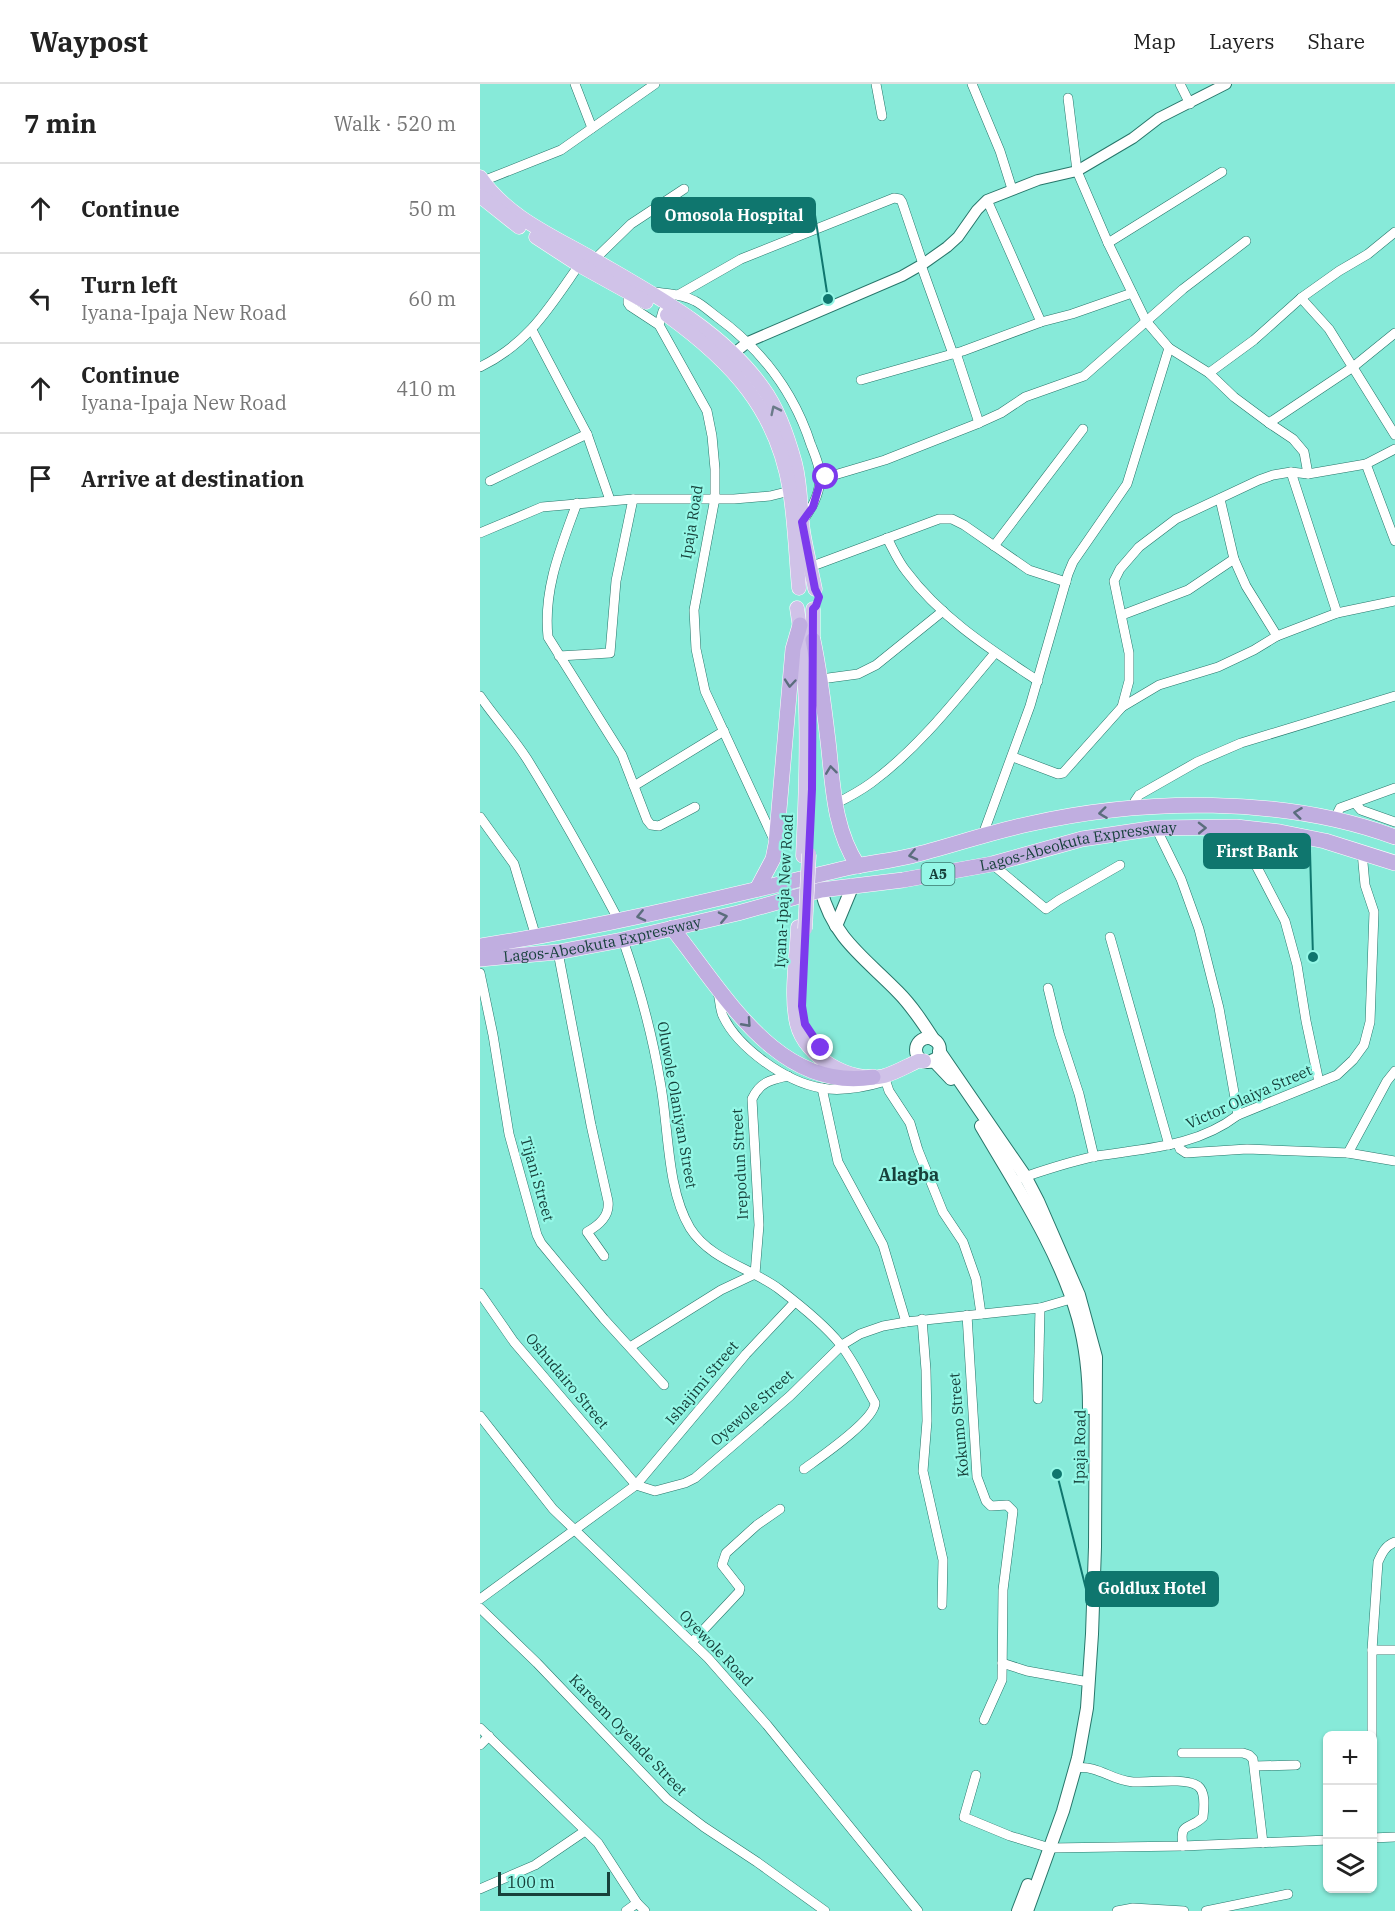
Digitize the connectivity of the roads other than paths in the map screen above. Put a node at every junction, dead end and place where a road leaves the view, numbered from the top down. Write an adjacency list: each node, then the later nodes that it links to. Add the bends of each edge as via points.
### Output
1 (575, 84): 10 (street)
2 (655, 84): 10 (street)
3 (876, 84): 9 (street)
4 (972, 84): 15 (street)
5 (1180, 84): 8 (street)
6 (1226, 84): 8 (street)
7 (1068, 98): 11 (street)
8 (1190, 104): 11 (street, via 1160,118)
9 (882, 116)
10 (592, 128): 13 (street, via 561,150)
11 (1077, 171): 15 (street); 20 (street)
12 (1222, 172): 20 (street)
13 (481, 179): 21 (main road, via 526,222)
14 (684, 189): 21 (street, via 646,212)
15 (1012, 189): 17 (street)
16 (480, 197): 22 (main road)
17 (987, 200): 23 (street, via 958,237); 29 (street)
18 (1395, 232): 26 (street)
19 (1246, 240): 28 (street)
20 (1108, 243): 25 (street)
21 (594, 260): 27 (main road)
22 (579, 265): 24 (main road); 31 (street)
23 (922, 265): 27 (street, via 902,202 894,198 741,259); 33 (street); 35 (street)
24 (628, 292): 27 (main road); 30 (street, via 630,306)
25 (1132, 292): 28 (street); 29 (street)
26 (1301, 298): 38 (street, via 1323,321); 39 (street)
27 (670, 303): 30 (street); 33 (street, via 694,300); 36 (main road); 52 (main road, via 727,363 764,414 778,445)
28 (1146, 321): 34 (street); 41 (street, via 1084,376 1025,397)
29 (1041, 322): 35 (street)
30 (659, 326): 53 (street, Ipaja Road, via 707,411)
31 (532, 330): 37 (street); 44 (street)
32 (1395, 333): 38 (street)
33 (748, 342): 36 (street); 50 (street, via 793,399)
34 (1169, 348): 39 (street); 65 (street, via 1127,484 1073,562)
35 (954, 353): 40 (street); 41 (street)
36 (733, 354): 58 (main road, one-way to 36, via 800,485 785,432 762,387)
37 (480, 367)
38 (1353, 367): 42 (street); 45 (street)
39 (1209, 373): 42 (street)
40 (861, 380)
41 (980, 423): 50 (street, via 885,460)
42 (1269, 423): 49 (street, via 1299,445)
43 (1083, 429): 62 (street)
44 (587, 434): 51 (street); 56 (street)
45 (1395, 435)
46 (1395, 449): 47 (street)
47 (1366, 464): 49 (street); 61 (street)
48 (1292, 472): 49 (street); 55 (street, via 1259,480); 72 (street)
49 (1308, 474)
50 (821, 479): 58 (street, via 813,507)
51 (490, 481)
52 (790, 491): 53 (street, via 770,496); 66 (main road)
53 (715, 498): 54 (street); 84 (street, Ipaja Road, via 695,600 694,631 705,691)
54 (633, 499): 56 (street); 78 (street, via 616,581 610,653)
55 (1220, 499): 63 (street); 73 (street, via 1176,519 1138,547 1114,581)
56 (610, 500): 57 (street)
57 (577, 503): 59 (street, via 542,507); 78 (street, via 547,599 548,637)
58 (802, 522): 64 (main road)
59 (480, 533)
60 (887, 538): 62 (street, via 939,519 952,519); 64 (street); 71 (street, via 904,568)
61 (1395, 542)
62 (994, 546): 65 (street, via 1029,570)
63 (1234, 559): 73 (street, via 1188,590); 75 (street)
64 (810, 567): 67 (main road)
65 (1066, 582): 80 (street)
66 (799, 588): 67 (main road); 69 (main road, via 793,600)
67 (815, 589): 70 (main road, via 819,602)
68 (1395, 601): 72 (street)
69 (797, 608): 70 (main road); 74 (main road, Iyana-Ipaja New Road)
70 (813, 609): 76 (main road, Iyana-Ipaja New Road)
71 (943, 611): 77 (street); 79 (street, via 876,666 858,674)
72 (1336, 613): 75 (street)
73 (1122, 615): 83 (street, via 1130,668)
74 (800, 625): 99 (highway, one-way to 99, via 793,649); 101 (main road, Iyana-Ipaja New Road, via 806,726)
75 (1277, 636): 83 (street, via 1218,667 1159,685)
76 (813, 640): 79 (highway); 101 (main road, Iyana-Ipaja New Road, via 812,789)
77 (995, 653): 80 (street); 89 (street, via 884,773)
78 (559, 656): 86 (street, via 622,755)
79 (821, 679): 89 (highway, one-way to 79)
80 (1038, 681): 85 (street)
81 (480, 696): 109 (street, via 526,757)
82 (1395, 696): 91 (street, via 1220,752 1139,795)
83 (1122, 707): 85 (street, via 1063,773)
84 (724, 731): 86 (street); 99 (street, Ipaja Road)
85 (1012, 757): 97 (street)
86 (634, 786): 90 (street, via 651,825 659,826)
87 (1395, 788): 88 (street)
88 (1356, 803): 92 (street, via 1340,808); 94 (street, via 1360,810)
89 (835, 804): 105 (highway)
90 (695, 807)
91 (1134, 809): 92 (highway, Lagos-Abeokuta Expressway / A5, one-way to 91, via 1301,813 1193,805); 97 (highway, Lagos-Abeokuta Expressway / A5, one-way to 97, via 1029,824)
92 (1334, 820): 98 (highway, Lagos-Abeokuta Expressway / A5)
93 (482, 822): 114 (street, via 514,864)
94 (1395, 822)
95 (1236, 827): 96 (highway, Lagos-Abeokuta Expressway / A5, one-way to 95); 100 (highway, Lagos-Abeokuta Expressway / A5, via 1280,832); 128 (street, via 1285,921)
96 (1156, 828): 103 (highway, Lagos-Abeokuta Expressway / A5, via 1082,839); 130 (street, via 1181,879 1199,929 1219,1008)
97 (982, 837): 105 (highway, Lagos-Abeokuta Expressway / A5, one-way to 105)
98 (1395, 837)
99 (776, 844): 107 (highway)
100 (1362, 852): 102 (highway, Lagos-Abeokuta Expressway / A5); 128 (street, Victor Olaiya Street, via 1365,885 1374,912 1370,1022 1364,1045 1353,1060 1337,1075)
101 (806, 855): 112 (main road, Iyana-Ipaja New Road, bridge)
102 (1395, 863)
103 (992, 864): 104 (street, via 1046,909); 106 (highway, Lagos-Abeokuta Expressway / A5)
104 (1120, 865)
105 (858, 866): 107 (highway, Lagos-Abeokuta Expressway / A5)
106 (853, 885): 108 (highway, Lagos-Abeokuta Expressway / A5); 110 (main road)
107 (758, 889): 109 (highway, Lagos-Abeokuta Expressway / A5, one-way to 109)
108 (821, 890): 110 (main road, Ipaja Road, via 826,910); 111 (highway, Lagos-Abeokuta Expressway / A5, one-way to 108)
109 (619, 921): 114 (highway, Lagos-Abeokuta Expressway / A5)
110 (836, 926): 122 (main road, Ipaja Road, via 863,960)
111 (672, 928): 115 (highway, Lagos-Abeokuta Expressway / A5); 121 (highway)
112 (801, 928): 123 (main road, Iyana-Ipaja New Road, via 805,1024 821,1048 842,1063 878,1068 911,1056); 127 (main road, Iyana-Ipaja New Road, via 794,997 801,1036 829,1065)
113 (1110, 936): 131 (street)
114 (536, 938): 116 (highway, Lagos-Abeokuta Expressway / A5)
115 (623, 940): 117 (highway, Lagos-Abeokuta Expressway / A5); 137 (street, Oluwole Olaniyan Street, via 641,992 661,1082 676,1193 689,1226 717,1255)
116 (480, 946)
117 (558, 952): 118 (highway, Lagos-Abeokuta Expressway / A5); 136 (street, via 609,1209 587,1232)
118 (480, 959)
119 (480, 972): 147 (street, Tijani Street, via 509,1134 537,1235)
120 (1048, 988): 133 (street)
121 (718, 989): 126 (street, via 722,1015 739,1040); 127 (highway, one-way to 127, via 759,1036 801,1067 846,1080)
122 (917, 1014): 123 (main road); 124 (main road, Ipaja Road)
123 (918, 1045): 124 (main road, via 917,1055); 124 (main road, via 927,1038)
124 (932, 1053): 127 (main road); 135 (main road, Ipaja Road)
125 (1395, 1071): 132 (street)
126 (788, 1076): 129 (street); 137 (street, Irepodun Street, via 765,1081 752,1099 759,1225)
127 (881, 1078): 129 (street, via 866,1087); 142 (street, via 910,1123 942,1212 963,1242 976,1279)
128 (1319, 1082): 130 (street, Victor Olaiya Street)
129 (822, 1088): 145 (street, via 838,1162 883,1245)
130 (1238, 1114): 131 (street, Victor Olaiya Street, via 1224,1125)
131 (1173, 1145): 132 (street, via 1186,1153 1246,1149); 133 (street, Victor Olaiya Street)
132 (1348, 1153): 134 (street)
133 (1094, 1157): 135 (street, Victor Olaiya Street)
134 (1395, 1161)
135 (1018, 1178): 139 (main road, Ipaja Road); 165 (main road, Ipaja Road, via 1059,1245 1079,1295 1096,1357 1093,1608 1090,1681)
136 (604, 1256)
137 (755, 1274): 140 (street, Oluwole Olaniyan Street); 147 (street, via 721,1290)
138 (480, 1293): 152 (street, Oshudairo Street, via 514,1342)
139 (1071, 1299): 141 (street, Oyewole Street); 163 (main road, Ipaja Road, via 1086,1357 1089,1401)
140 (794, 1303): 146 (street, Oluwole Olaniyan Street, via 813,1315); 152 (street, Ishajimi Street)
141 (1040, 1308): 142 (street, Oyewole Street); 149 (street)
142 (981, 1314): 143 (street, Oyewole Street)
143 (967, 1315): 144 (street, Oyewole Street); 162 (street, Kokumo Street, via 977,1477 991,1506 1007,1505 1013,1511 1003,1590)
144 (922, 1319): 145 (street, Oyewole Street); 157 (street, via 927,1421 923,1471 943,1560)
145 (906, 1322): 146 (street, Oyewole Street, via 870,1330)
146 (842, 1345): 151 (street, Oluwole Olaniyan Street, via 875,1408 837,1446); 152 (street, Oyewole Street, via 695,1478 656,1491)
147 (630, 1347): 148 (street, Tijani Street)
148 (664, 1385)
149 (1038, 1400)
150 (480, 1416): 154 (street, Oyewole Road)
151 (804, 1469)
152 (636, 1485): 154 (street)
153 (780, 1509): 159 (street, via 726,1552 722,1565 739,1592)
154 (573, 1530): 156 (street); 159 (street, Oyewole Road)
155 (1395, 1542): 160 (street, via 1382,1552 1378,1562)
156 (480, 1599)
157 (942, 1605)
158 (480, 1608): 187 (street, Kareem Oyelade Street, via 668,1799)
159 (692, 1642): 188 (street, Oyewole Road, via 767,1725)
160 (1372, 1650): 161 (street); 167 (street)
161 (1395, 1650)
162 (1002, 1663): 163 (street); 164 (street, Kokumo Street, via 1002,1680)
163 (1083, 1681): 165 (main road, Ipaja Road)
164 (984, 1720)
165 (1081, 1725): 173 (main road, Ipaja Road); 181 (main road, Ipaja Road)
166 (480, 1728): 168 (street)
167 (1372, 1731)
168 (489, 1736): 169 (street); 175 (street)
169 (480, 1744)
170 (1182, 1753): 172 (street, via 1243,1753 1253,1759)
171 (1296, 1765): 172 (street)
172 (1255, 1766): 179 (street)
173 (1075, 1768): 180 (street, via 1095,1768 1112,1778 1128,1781 1179,1782 1200,1788 1203,1817 1183,1829); 181 (main road, Ipaja Road)
174 (976, 1775): 181 (street, via 964,1817)
175 (585, 1832): 182 (street, via 535,1865); 184 (street, via 598,1843)
176 (1395, 1837): 177 (street)
177 (1377, 1838)
178 (1323, 1840): 179 (street)
179 (1263, 1843): 180 (street)
180 (1183, 1846): 181 (street)
181 (1046, 1847): 189 (main road, Ipaja Road); 190 (main road, Ipaja Road)
182 (480, 1889)
183 (1288, 1894): 193 (street)
184 (637, 1903): 185 (street); 186 (street)
185 (626, 1911)
186 (645, 1911)
187 (825, 1911)
188 (918, 1911)
189 (1018, 1911)
190 (1027, 1911)
191 (1117, 1911): 192 (street)
192 (1184, 1911)
193 (1206, 1911)

